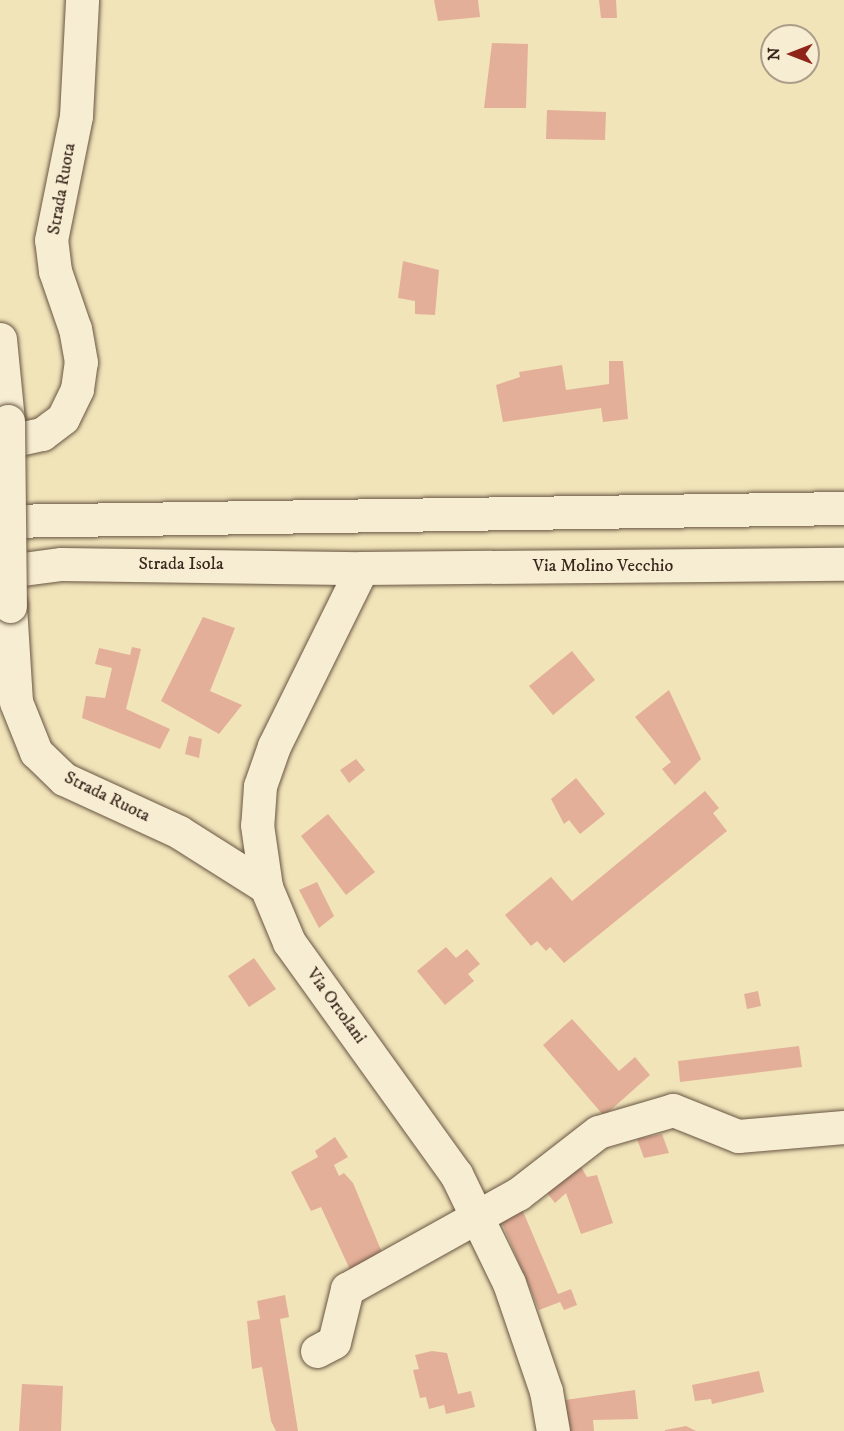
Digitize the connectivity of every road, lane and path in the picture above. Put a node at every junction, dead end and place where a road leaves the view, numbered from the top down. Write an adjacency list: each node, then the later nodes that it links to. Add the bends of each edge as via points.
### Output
1 (82, 0): 3 (street, Strada Ruota, via 76,116 56,198 51,240 55,271 75,329 81,362 77,389 63,418 42,434)
2 (0, 339): 3 (street, Strada Ruota)
3 (4, 432): 9 (street, Strada Ruota, bridge, via 16,702 36,752 64,779 179,832)
4 (844, 508): 5 (street)
5 (0, 520)
6 (844, 564): 7 (street, Via Molino Vecchio)
7 (362, 568): 8 (street, Strada Isola, via 61,564); 9 (street, Via Ortolani, via 274,746 260,786 257,825)
8 (0, 572)
9 (266, 887): 11 (street, Via Ortolani, via 289,942 456,1174)
10 (844, 1127): 11 (street, via 738,1137 673,1110 598,1132 518,1194)
11 (476, 1213): 12 (street, via 347,1289 334,1342); 13 (street, Via Ortolani, via 509,1283 546,1391)
12 (318, 1351)
13 (553, 1431)

